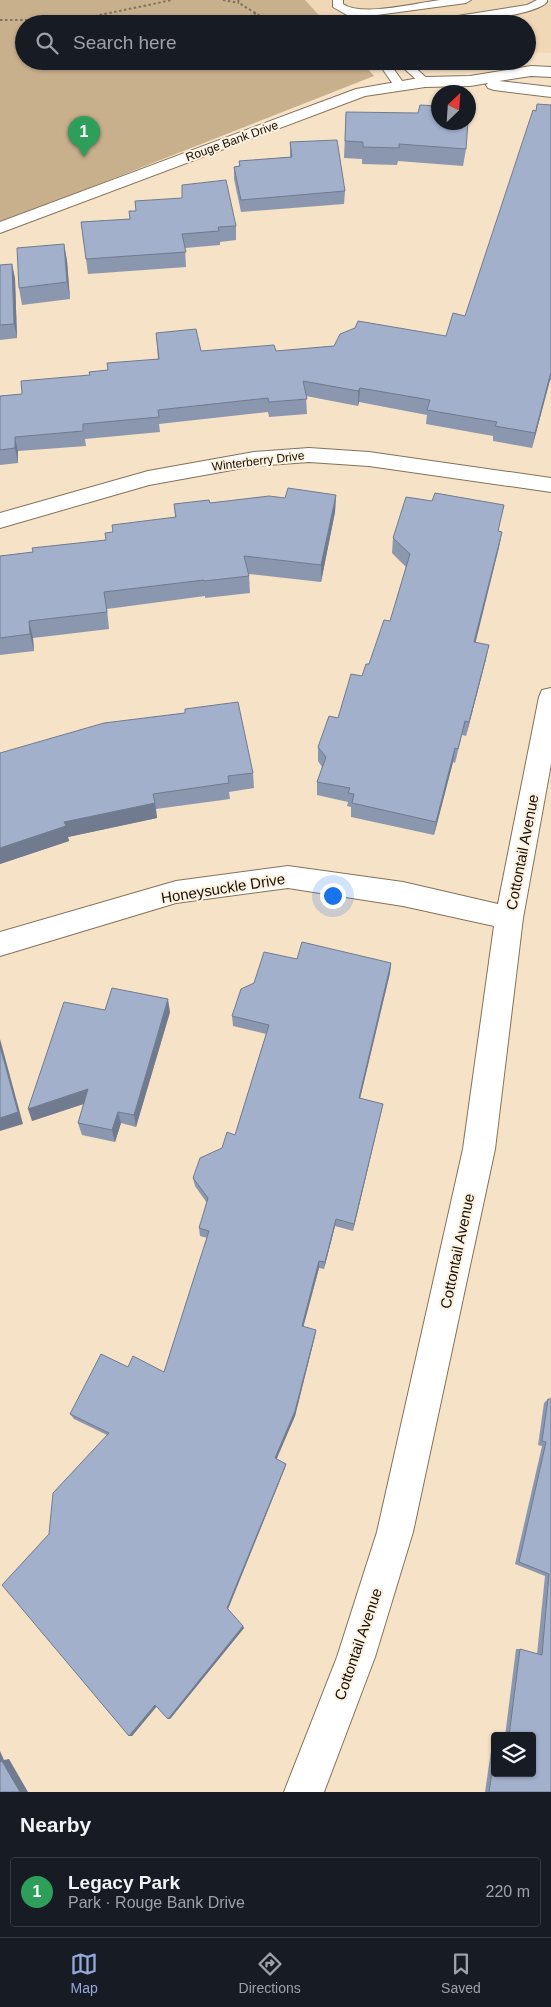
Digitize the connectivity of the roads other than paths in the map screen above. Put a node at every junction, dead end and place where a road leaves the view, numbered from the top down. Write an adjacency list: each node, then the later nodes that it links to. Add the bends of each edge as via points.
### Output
1 (338, 0): 4 (lane, via 336,5)
2 (466, 0): 4 (lane, via 377,12)
3 (542, 0): 6 (lane, via 530,8)
4 (347, 12): 5 (lane)
5 (349, 15)
6 (484, 15)
7 (388, 70): 12 (lane)
8 (411, 70): 11 (lane)
9 (551, 72): 10 (street, Rouge Bank Drive, via 531,71)
10 (470, 81): 11 (street, Rouge Bank Drive); 13 (street, Rouge Bank Drive)
11 (425, 82): 12 (street, Rouge Bank Drive)
12 (399, 85): 14 (street, Rouge Bank Drive, via 362,92)
13 (551, 92)
14 (0, 228)
15 (551, 485): 16 (street, Winterberry Drive, via 378,460 309,454 254,459 148,478)
16 (0, 521)
17 (551, 697): 18 (street, Cottontail Avenue)
18 (510, 918): 19 (street, Honeysuckle Drive, via 403,894 288,877 176,892); 20 (street, Cottontail Avenue, via 479,1149 395,1532 356,1657)
19 (0, 944)
20 (304, 1792)

